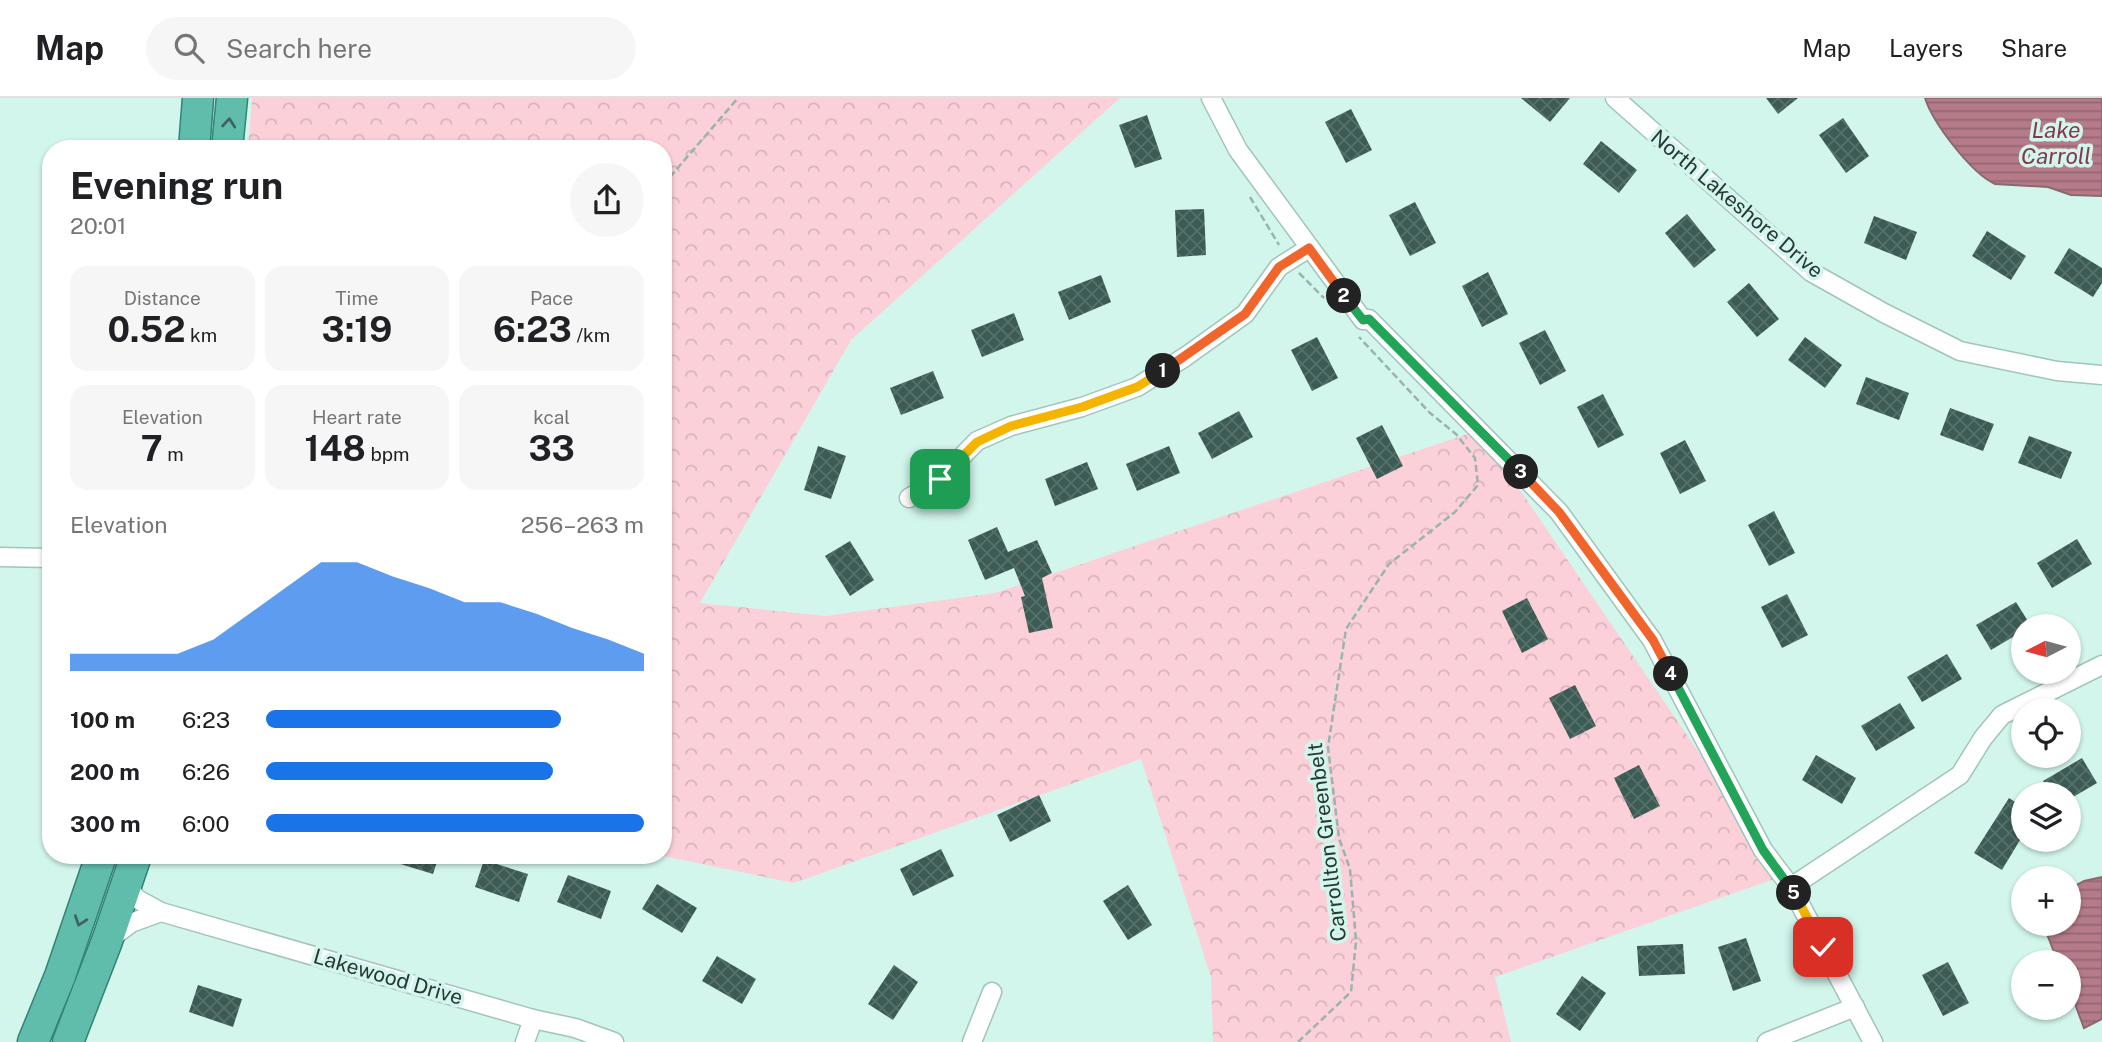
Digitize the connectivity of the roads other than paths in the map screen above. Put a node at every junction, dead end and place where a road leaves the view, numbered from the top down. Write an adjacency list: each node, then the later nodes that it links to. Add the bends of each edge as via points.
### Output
1 (198, 98): 5 (highway)
2 (232, 98): 6 (highway, one-way to 2)
3 (1211, 98): 7 (street, via 1238,150)
4 (1615, 98): 8 (street, North Lakeshore Drive, via 1811,272 1960,351 2057,371)
5 (195, 140)
6 (228, 140)
7 (1309, 248): 9 (street, via 1279,267 1245,314 1185,357 1137,387 1011,426 977,442 940,479); 16 (street, via 1363,320 1369,319 1559,512 1653,640 1763,850)
8 (2102, 375)
9 (909, 498)
10 (0, 557): 11 (street)
11 (42, 558)
12 (2102, 665): 16 (street, via 2002,715 1960,775)
13 (98, 864): 22 (highway, one-way to 22)
14 (134, 864): 15 (highway)
15 (127, 885): 17 (street, Lakewood Drive, via 137,899); 18 (highway)
16 (1791, 887): 20 (street)
17 (161, 912): 18 (street, via 131,923); 21 (street, Lakewood Drive)
18 (107, 941): 23 (highway)
19 (992, 992): 26 (street)
20 (1855, 1007): 27 (street); 28 (street)
21 (533, 1019): 24 (street); 25 (street, Lakewood Drive)
22 (33, 1042)
23 (68, 1042)
24 (525, 1042)
25 (614, 1042)
26 (972, 1042)
27 (1767, 1042)
28 (1873, 1042)

